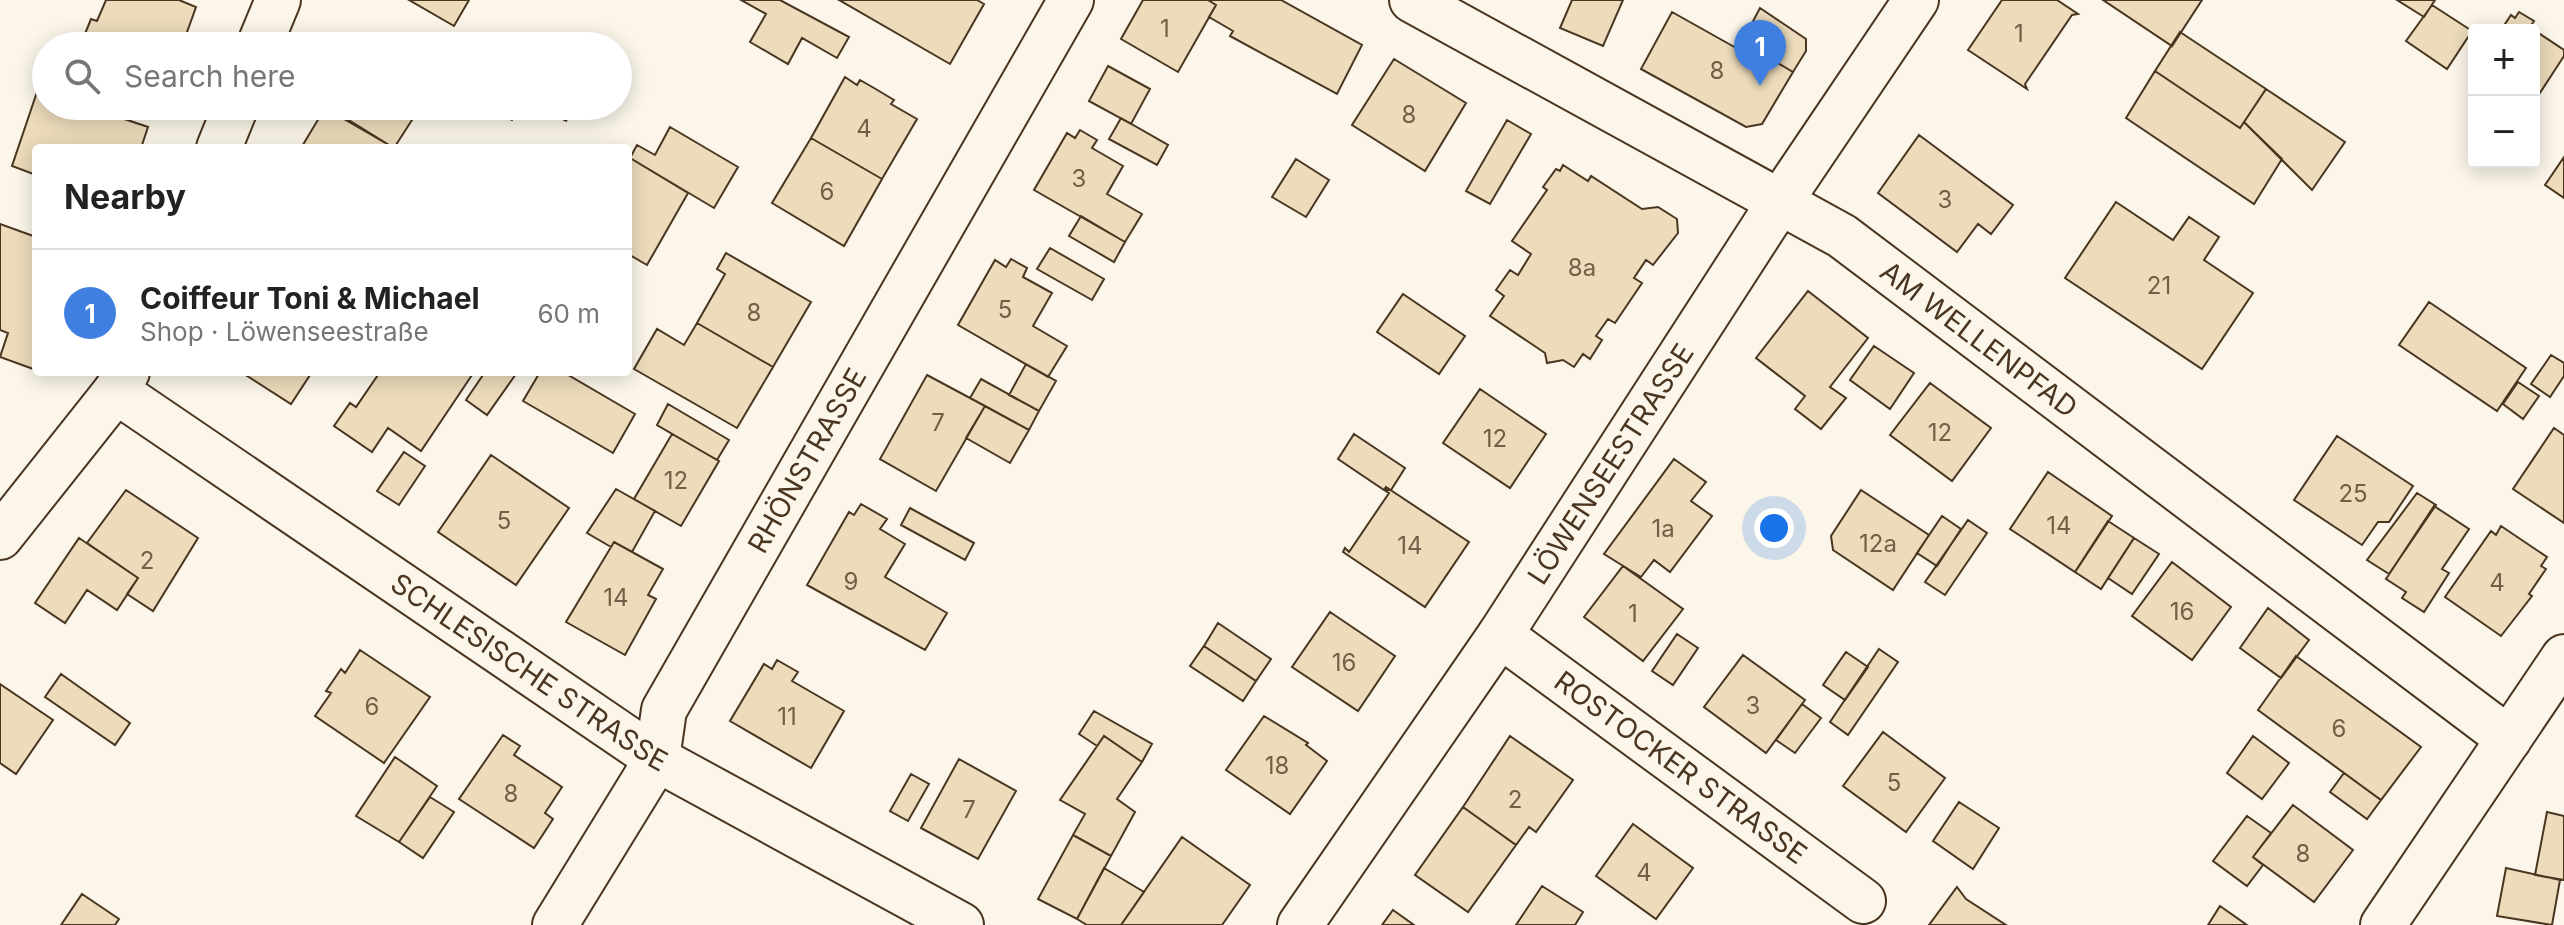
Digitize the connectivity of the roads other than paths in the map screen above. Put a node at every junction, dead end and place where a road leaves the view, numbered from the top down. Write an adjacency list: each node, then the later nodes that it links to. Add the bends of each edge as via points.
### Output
1 (278, 0): 5 (street)
2 (1071, 0): 14 (street, RHÖNSTRASSE, via 664,710)
3 (1412, 0): 8 (street, AM WELLENPFAD)
4 (1916, 0): 8 (street, LÖWENSEESTRASSE)
5 (265, 32)
6 (230, 120): 7 (street)
7 (221, 144)
8 (1779, 203): 11 (street, LÖWENSEESTRASSE); 13 (street, AM WELLENPFAD, via 1842,236)
9 (121, 381): 10 (street); 14 (street, SCHLESISCHE STRASSE)
10 (0, 537)
11 (1500, 635): 15 (street, ROSTOCKER STRASSE); 18 (street, LÖWENSEESTRASSE)
12 (2564, 657): 13 (street)
13 (2509, 739): 19 (street)
14 (657, 759): 16 (street, RHÖNSTRASSE); 17 (street, SCHLESISCHE STRASSE)
15 (1863, 901)
16 (555, 925)
17 (961, 925)
18 (1300, 925)
19 (2383, 925)

